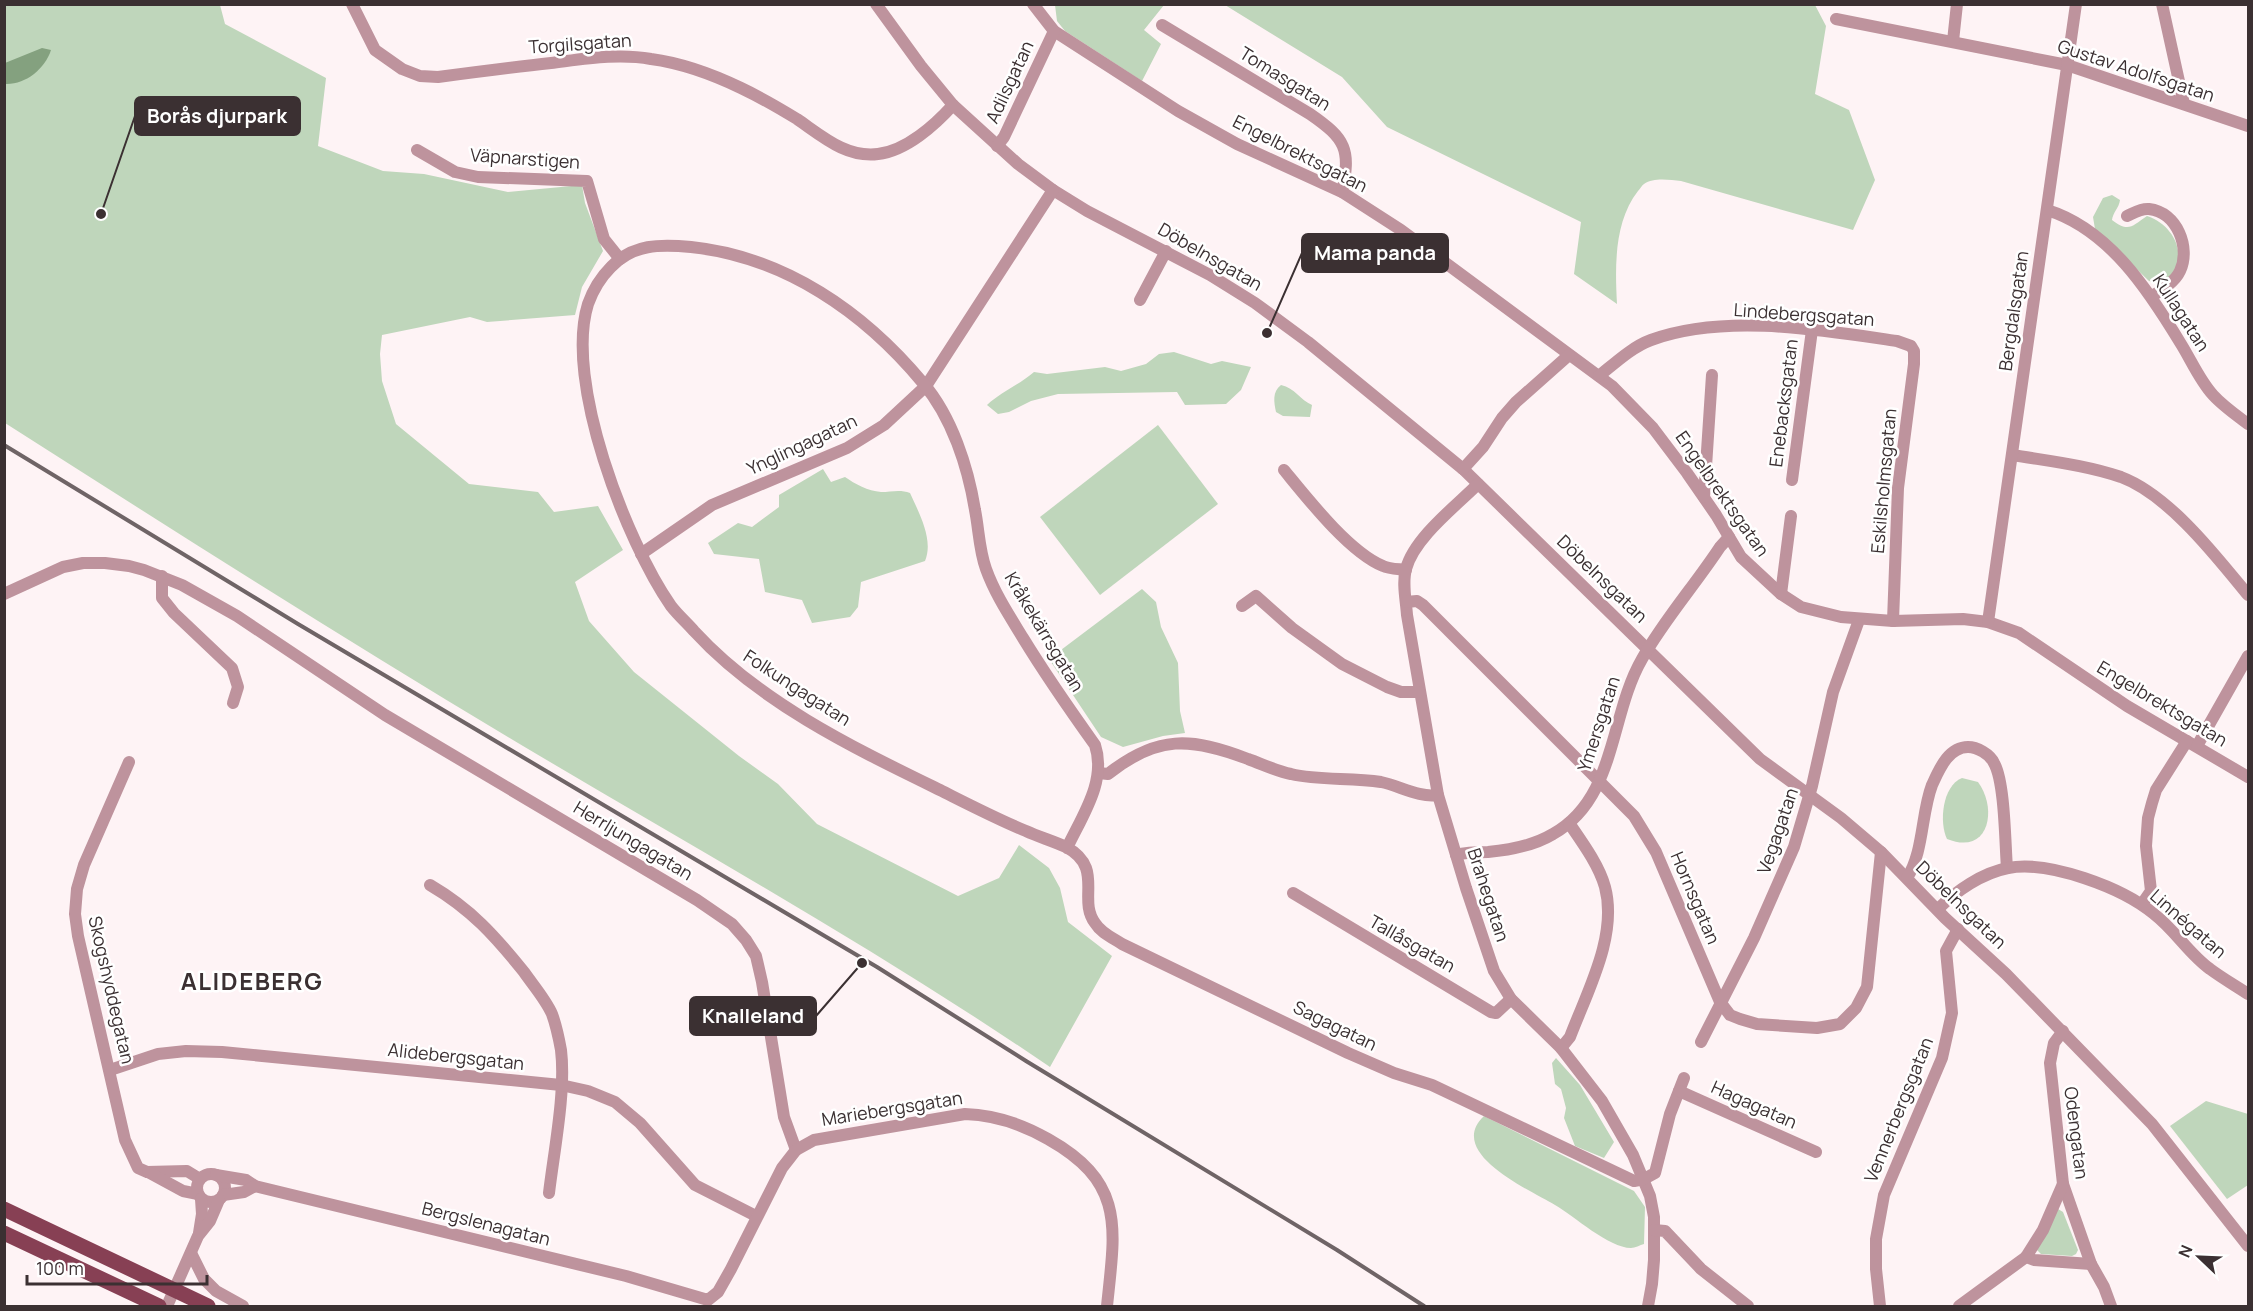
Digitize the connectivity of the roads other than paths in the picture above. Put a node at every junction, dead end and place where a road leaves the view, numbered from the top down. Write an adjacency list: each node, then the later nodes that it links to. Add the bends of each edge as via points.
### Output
1 (352, 4): 13 (street, Torgilsgatan, via 375,50 420,76 595,58 653,59 741,88 834,145 857,153 890,151 923,132)
2 (876, 4): 13 (street, Döbelnsgatan)
3 (1033, 4): 9 (street, Engelbrektsgatan)
4 (1957, 4): 10 (street)
5 (2076, 4): 11 (street, Bergdalsgatan)
6 (2162, 4): 12 (street)
7 (1836, 19): 10 (street, Gustav Adolfsgatan)
8 (1162, 25): 18 (street, Tomasgatan, via 1332,130 1345,152)
9 (1054, 31): 15 (street, Adilsgatan); 18 (street, Engelbrektsgatan, via 1187,117)
10 (1953, 41): 11 (street, Gustav Adolfsgatan)
11 (2067, 65): 12 (street, Gustav Adolfsgatan); 19 (street, Bergdalsgatan)
12 (2184, 104): 14 (street, Gustav Adolfsgatan)
13 (953, 105): 15 (street, Döbelnsgatan)
14 (2248, 126)
15 (997, 146): 17 (street, Döbelnsgatan)
16 (417, 150): 22 (street, Väpnarstigen, via 455,172 478,177 587,181 604,239)
17 (1053, 190): 21 (street, Döbelnsgatan); 31 (street, Ynglingagatan)
18 (1342, 192): 28 (street, Engelbrektsgatan, via 1401,230)
19 (2047, 210): 24 (street, Kullagatan, via 2064,215 2086,230 2118,257); 33 (street, Bergdalsgatan)
20 (2127, 216): 24 (street, via 2148,209 2169,219 2179,230 2183,249 2180,272)
21 (1166, 251): 25 (street); 35 (street, Döbelnsgatan, via 1255,303 1308,342)
22 (620, 259): 23 (street, Kråkekärrsgatan); 31 (street, Kråkekärrsgatan, via 633,250 675,245 710,249 757,262 799,280 842,306 886,342)
23 (598, 283): 41 (street, Folkungagatan, via 585,321 584,358 591,416 598,445)
24 (2152, 296): 32 (street, Kullagatan, via 2211,394)
25 (1140, 300)
26 (1812, 330): 27 (street, Lindebergsgatan); 30 (street, Lindebergsgatan, via 1688,330 1631,350); 36 (street, Enebacksgatan)
27 (1911, 346): 50 (street, Eskilsholmsgatan, via 1914,364 1898,488)
28 (1569, 355): 30 (street, Engelbrektsgatan); 35 (street, via 1516,402)
29 (1712, 375): 38 (street)
30 (1599, 376): 38 (street, Engelbrektsgatan, via 1653,428)
31 (926, 386): 41 (street, Ynglingagatan, via 884,425 847,448 712,505); 58 (street, Kråkekärrsgatan, via 950,427 961,456 972,490 979,546 999,599 1095,745)
32 (2248, 424)
33 (2013, 455): 46 (street, via 2122,478 2155,496 2209,547); 51 (street, Bergdalsgatan)
34 (1284, 470): 42 (street, via 1325,519 1359,550 1384,567)
35 (1463, 470): 37 (street, Döbelnsgatan)
36 (1792, 480)
37 (1478, 484): 42 (street, Brahegatan, via 1424,539); 52 (street, Döbelnsgatan)
38 (1704, 496): 40 (street, Engelbrektsgatan)
39 (1791, 516): 45 (street)
40 (1729, 537): 45 (street, Engelbrektsgatan, via 1741,557); 52 (street, Ymersgatan)
41 (641, 554): 64 (street, Folkungagatan, via 672,607 708,647 746,679 841,739 911,776)
42 (1406, 570): 47 (street, Brahegatan)
43 (162, 576): 44 (street, Herrljungagatan, via 129,566 83,563 63,567); 55 (street, via 162,598 231,668 238,687); 84 (street, Herrljungagatan, via 209,598 385,715 732,924 756,956 784,1117)
44 (4, 594)
45 (1781, 594): 49 (street, Engelbrektsgatan, via 1801,607)
46 (2248, 594)
47 (1406, 602): 54 (street, Brahegatan); 60 (street, Hornsgatan, via 1423,605)
48 (1242, 606): 54 (street, via 1256,596 1308,641 1342,664 1387,687)
49 (1859, 620): 50 (street, Engelbrektsgatan); 62 (street, Vegagatan, via 1833,692)
50 (1893, 621): 51 (street, Engelbrektsgatan)
51 (1988, 621): 56 (street, Engelbrektsgatan, via 2019,633 2127,706)
52 (1648, 649): 60 (street, Ymersgatan, via 1628,687); 62 (street, Döbelnsgatan, via 1760,759)
53 (2248, 656): 56 (street)
54 (1419, 692): 61 (street, Brahegatan)
55 (233, 704)
56 (2192, 744): 59 (street, Engelbrektsgatan); 71 (street, via 2156,790 2146,846 2151,891)
57 (129, 762): 80 (street, Skogshyddegatan, via 84,865 75,914)
58 (1099, 773): 61 (street, via 1108,774 1126,759 1164,744 1190,743 1215,746 1307,778 1366,780 1428,796); 64 (street, Kråkekärrsgatan)
59 (2248, 777)
60 (1600, 781): 63 (street, Ymersgatan); 76 (street, Hornsgatan, via 1634,816 1656,852)
61 (1438, 795): 66 (street, Brahegatan)
62 (1809, 795): 65 (street, Döbelnsgatan); 76 (street, Vegagatan, via 1775,893)
63 (1569, 823): 66 (street, Ymersgatan, via 1555,834 1526,846); 79 (street, via 1600,875 1609,920 1604,948 1570,1037)
64 (1067, 848): 89 (street, Sagagatan, via 1084,863 1090,915 1095,924 1122,944 1347,1053 1394,1074 1432,1085 1634,1181)
65 (1881, 852): 68 (street, Döbelnsgatan); 76 (street, Hornsgatan, via 1867,987 1856,1008 1840,1024 1817,1028 1757,1024 1730,1015)
66 (1456, 855): 75 (street, Brahegatan, via 1494,970)
67 (2007, 868): 68 (street, via 1995,763 1986,753 1968,747 1955,750 1946,759 1932,786); 71 (street, Linnégatan, via 2037,868 2074,875); 72 (street, Linnégatan, via 1977,879)
68 (1907, 878): 72 (street, Döbelnsgatan)
69 (430, 885): 82 (street, via 476,916 532,983 552,1014 561,1050)
70 (1293, 893): 75 (street, Tallåsgatan, via 1491,1012 1496,1013)
71 (2142, 904): 74 (street, Linnégatan, via 2208,968)
72 (1938, 909): 73 (street, Döbelnsgatan)
73 (1958, 930): 77 (street, Döbelnsgatan); 112 (street, Vennerbergsgatan, via 1947,951 1952,1013 1942,1058 1883,1203 1876,1239)
74 (2248, 994)
75 (1511, 999): 79 (street, Brahegatan)
76 (1720, 1002): 78 (street, Vegagatan)
77 (2063, 1031): 90 (street, Odengatan, via 2054,1043 2050,1063); 100 (street, Döbelnsgatan, via 2152,1124)
78 (1701, 1042)
79 (1561, 1048): 89 (street, Brahegatan, via 1602,1101)
80 (110, 1070): 82 (street, Alidebergsgatan, via 158,1054 222,1052); 86 (street, Skogshyddegatan, via 126,1142 138,1168)
81 (1684, 1078): 83 (street)
82 (561, 1086): 92 (street); 96 (street, Alidebergsgatan, via 588,1090 615,1102 640,1123 694,1185)
83 (1679, 1091): 85 (street, Hagagatan); 89 (street, via 1655,1173)
84 (796, 1150): 96 (street); 110 (street, Mariebergsgatan, via 814,1140 965,1114 1000,1118 1040,1135 1082,1161 1101,1184 1113,1225)
85 (1816, 1152)
86 (147, 1172): 88 (street, via 188,1171); 93 (street)
87 (216, 1175): 88 (street); 91 (street, Bergslenagatan, via 246,1180); 94 (street, via 225,1185)
88 (200, 1179): 93 (street)
89 (1644, 1179): 97 (street, Brahegatan, via 1653,1207)
90 (2063, 1184): 102 (street); 103 (street, Odengatan)
91 (255, 1186): 94 (street); 96 (street, Bergslenagatan, via 626,1276 708,1300 718,1292)
92 (549, 1192)
93 (199, 1196): 94 (street, via 210,1202); 99 (street, via 202,1214)
94 (221, 1197): 99 (street)
95 (4, 1209): 104 (main road)
96 (756, 1216)
97 (1654, 1230): 105 (street, Brahegatan); 111 (street, via 1665,1231 1701,1269)
98 (4, 1233): 106 (main road)
99 (198, 1236): 101 (street)
100 (2248, 1246)
101 (191, 1253): 104 (street); 109 (street, via 204,1279)
102 (2026, 1257): 103 (street); 113 (street)
103 (2091, 1264): 114 (street, Odengatan)
104 (175, 1290): 107 (street); 108 (main road)
105 (1649, 1302)
106 (159, 1306)
107 (167, 1306)
108 (208, 1306)
109 (243, 1306)
110 (1107, 1306)
111 (1748, 1306)
112 (1880, 1306)
113 (1959, 1306)
114 (2111, 1306)

